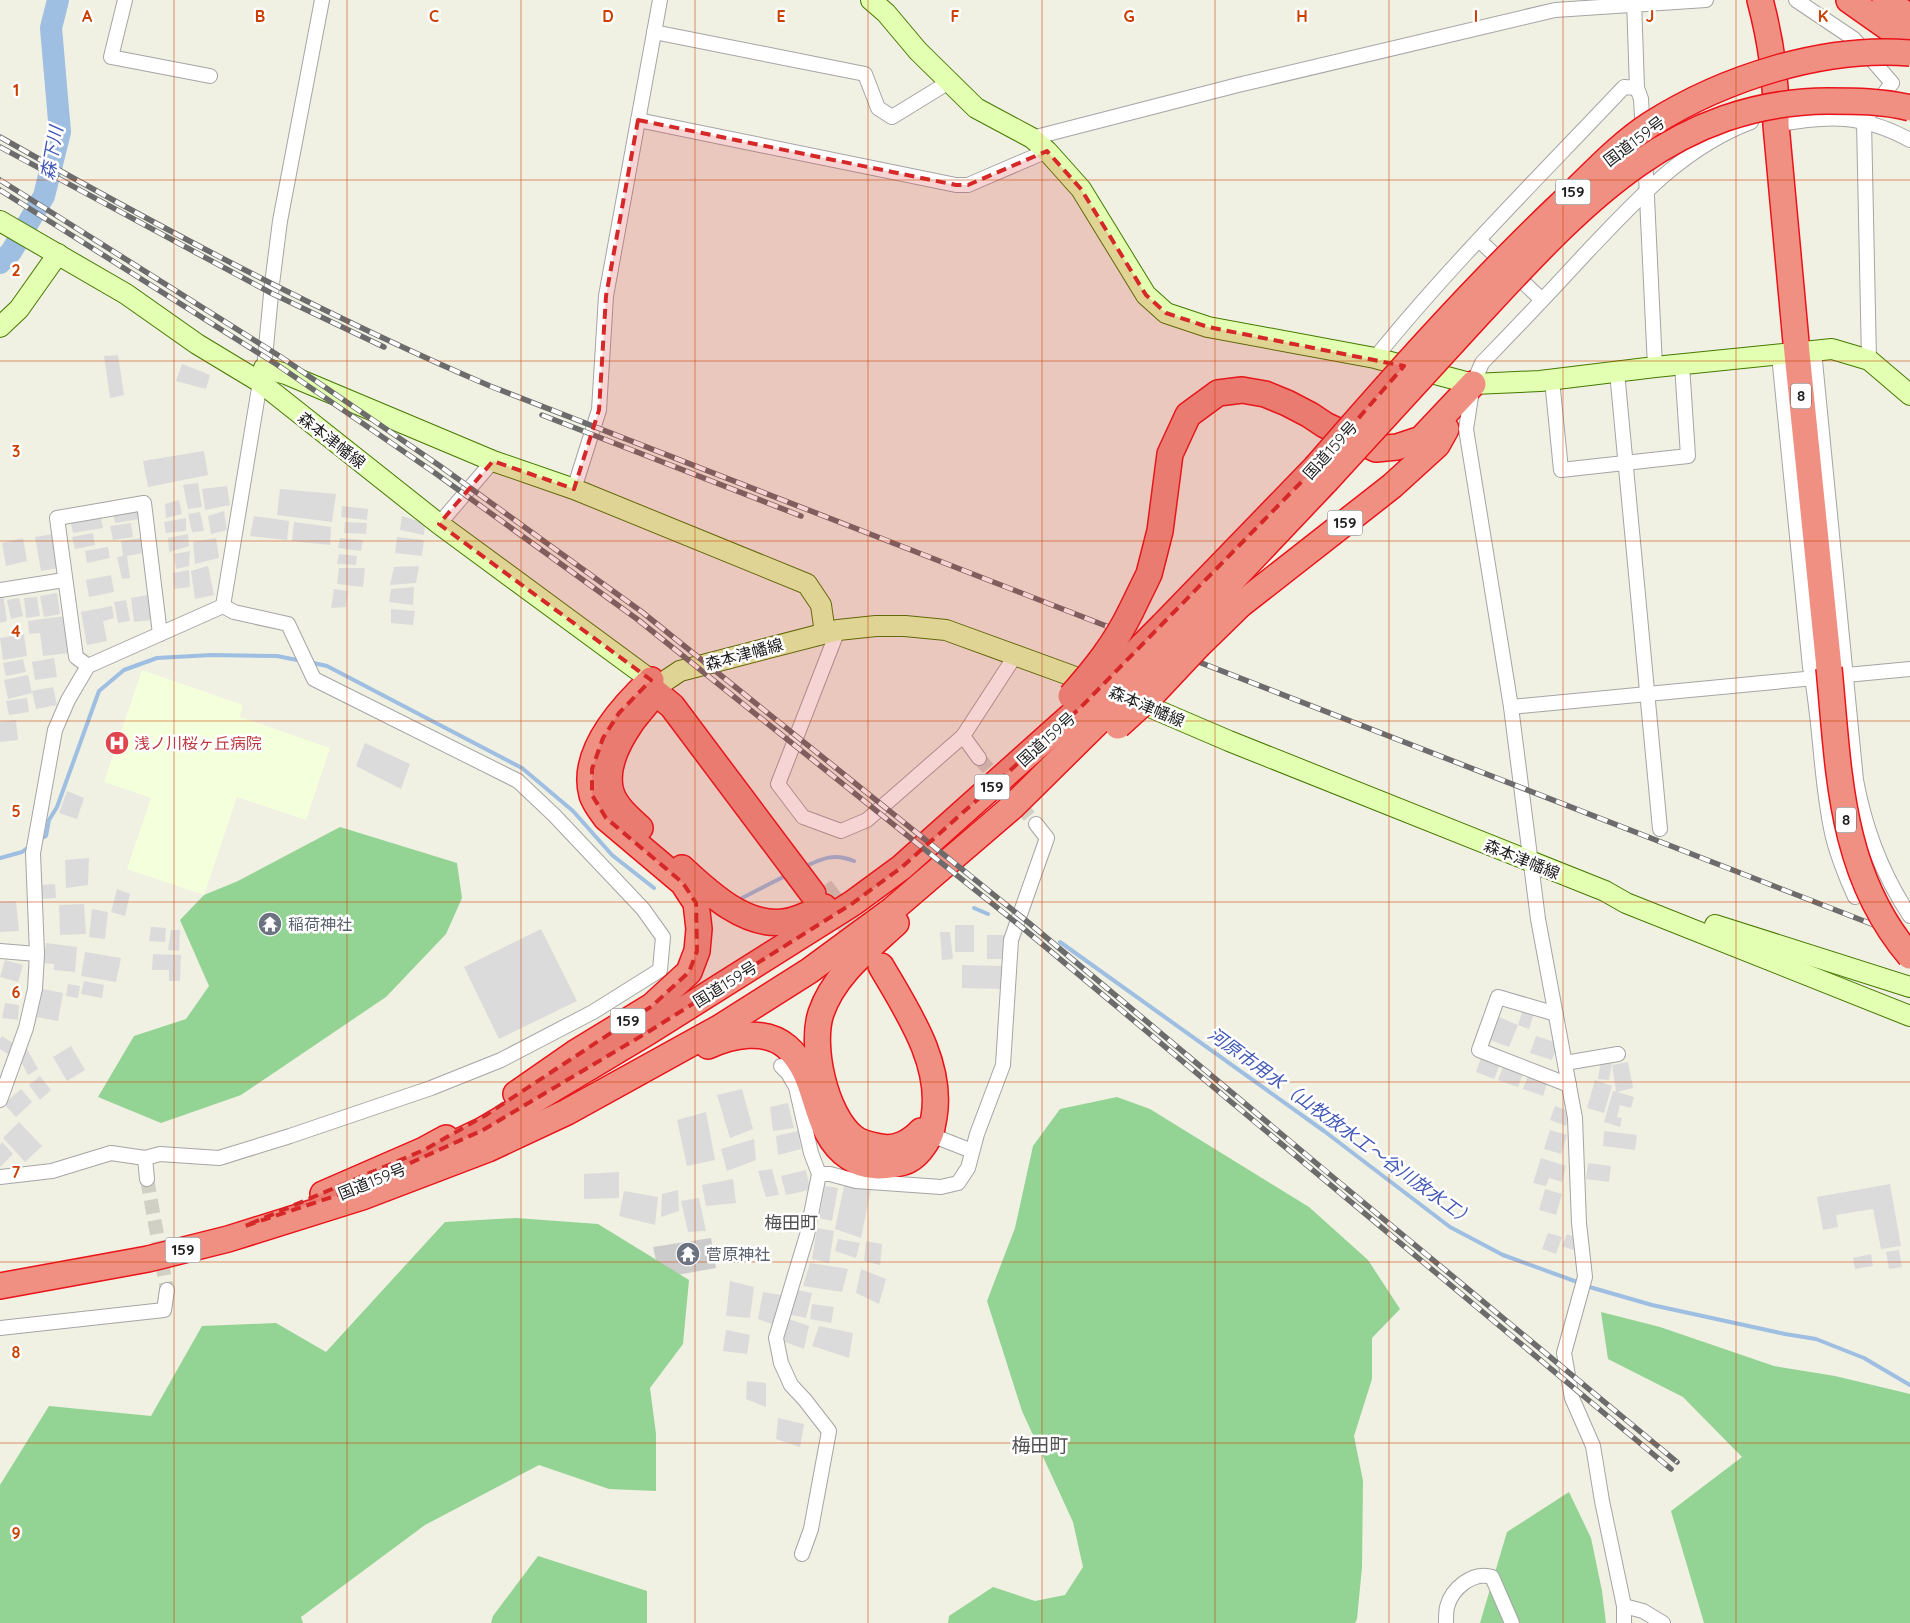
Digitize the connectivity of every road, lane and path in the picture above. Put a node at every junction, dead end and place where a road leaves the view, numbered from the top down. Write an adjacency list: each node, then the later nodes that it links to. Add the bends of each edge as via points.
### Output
1 (125, 0): 16 (street, via 111,57)
2 (322, 0): 37 (street, via 280,221)
3 (660, 0): 13 (street)
4 (871, 0): 17 (main road)
5 (1706, 0): 11 (street)
6 (1742, 0): 22 (highway, 8, via 1761,50)
7 (1760, 0): 22 (highway, 8, via 1777,96)
8 (1796, 0): 21 (street, via 1854,39 1892,83)
9 (1849, 0): 14 (highway)
10 (1885, 0): 12 (highway)
11 (1634, 2): 18 (street); 24 (street, via 1555,10 1238,84)
12 (1910, 18)
13 (654, 32): 17 (street, via 865,74 878,108 892,117); 20 (street)
14 (1910, 43)
15 (1910, 53): 43 (highway, 国道159号 / 159, bridge, via 1845,55 1782,66 1708,94 1650,124 1508,255 1411,357)
16 (210, 76)
17 (949, 82): 24 (main road, via 976,108)
18 (1637, 88): 25 (street, via 1641,99); 27 (street, via 1624,87)
19 (1910, 108): 43 (highway, 国道159号 / 159, bridge, via 1866,101 1804,101 1756,108 1718,120 1666,145 1626,171 1572,218)
20 (638, 120): 24 (street, via 956,185 968,184); 44 (street, via 606,296 599,410)
21 (1864, 121): 22 (street, via 1829,118); 23 (street); 33 (street)
22 (1768, 122): 25 (street, via 1726,133 1686,158); 31 (highway, 8)
23 (1910, 140)
24 (1040, 144): 32 (main road, via 1081,189 1146,295 1166,313 1208,327)
25 (1647, 190): 29 (street); 35 (street)
26 (0, 221): 28 (main road, 森本津幡線)
27 (1479, 240): 29 (street); 32 (street)
28 (58, 254): 30 (main road, via 19,309); 37 (main road, 森本津幡線, via 126,294 197,344)
29 (1542, 300): 39 (street, via 1482,363)
30 (0, 327)
31 (1797, 353): 33 (main road, via 1832,349); 34 (main road); 55 (highway, 8); 55 (street, via 1806,578); 55 (street, via 1833,575)
32 (1374, 358): 39 (main road)
33 (1869, 360): 40 (main road)
34 (1682, 365): 35 (main road); 42 (street, via 1688,456)
35 (1655, 367): 36 (main road)
36 (1617, 372): 38 (main road); 42 (street)
37 (262, 375): 41 (main road, via 286,374); 45 (main road, 森本津幡線); 48 (street)
38 (1552, 380): 39 (main road); 42 (street, via 1561,470)
39 (1473, 384): 51 (highway, 159, via 1437,445 1392,486 1240,605); 58 (street, via 1466,429); 59 (highway, 159, bridge, via 1421,438 1397,447 1376,449 1287,403 1265,394 1242,390 1218,393 1188,415 1170,454 1160,531 1149,574 1120,635 1103,659)
40 (1910, 395)
41 (493, 461): 44 (main road); 45 (street)
42 (1626, 463): 57 (street)
43 (1321, 474): 51 (highway, 国道159号 / 159)
44 (574, 489): 49 (main road, via 807,584 821,605)
45 (439, 524): 56 (main road, 森本津幡線)
46 (64, 580): 47 (street); 50 (street, via 56,518 144,504); 53 (street, via 76,657)
47 (0, 590)
48 (223, 606): 50 (street); 87 (street, via 234,612 288,624 314,679 518,781 643,909 663,937 660,970 593,1012 526,1047 431,1088 219,1158 160,1154)
49 (831, 631): 52 (main road, 森本津幡線, via 876,626 946,630); 56 (main road, 森本津幡線, via 680,671); 60 (street, via 778,784 804,817 840,830 866,820)
50 (160, 634): 53 (street)
51 (1181, 635): 59 (highway, 国道159号 / 159, bridge); 59 (highway, 159, bridge, via 1152,695)
52 (1015, 656): 60 (street); 65 (main road, 森本津幡線, via 1143,703 1228,741)
53 (88, 666): 74 (street, via 55,730 33,846)
54 (1910, 669): 55 (street)
55 (1829, 674): 57 (street); 66 (street, via 1852,757 1865,824); 67 (street, via 1832,833); 75 (highway, 8, bridge, via 1844,809 1853,851 1874,902)
56 (656, 685): 68 (highway); 71 (highway, via 613,755 609,776 611,793 621,809 693,878 745,915 762,921 784,922 802,918 831,904); 92 (highway, 159, via 619,713 603,738 590,781 592,795 606,818 683,883 696,903 697,950 689,972 652,1006 454,1134 339,1188 253,1219)
57 (1648, 694): 58 (street); 64 (street)
58 (1511, 707): 65 (street)
59 (1092, 713): 62 (highway, 国道159号 / 159, via 1076,744); 71 (highway, 国道159号 / 159)
60 (963, 736): 61 (street)
61 (979, 758)
62 (1012, 807): 85 (highway, 159, via 987,840 848,968 835,983 820,1014 817,1031 824,1082 831,1106 842,1126 854,1138 885,1148); 91 (highway, 国道159号 / 159, via 892,910 809,971 719,1028 567,1112 488,1149)
63 (1036, 824): 86 (street, via 1047,838 1011,940 1002,1065)
64 (1660, 829)
65 (1532, 863): 69 (main road, 森本津幡線); 78 (street, via 1538,919)
66 (1882, 868): 67 (street); 72 (street)
67 (1847, 879): 70 (street)
68 (817, 891)
69 (1618, 897): 77 (main road, 森本津幡線, via 1627,897); 79 (main road, 森本津幡線, via 1626,903)
70 (1855, 898)
71 (853, 903): 92 (highway, 国道159号 / 159, via 648,1032 483,1130 397,1172)
72 (1910, 916)
73 (0, 951): 74 (street)
74 (37, 954): 84 (street, via 35,989 26,1028)
75 (1910, 956)
76 (877, 968): 85 (highway, 159, via 920,1054 926,1094)
77 (1910, 987)
78 (1556, 1014): 81 (street); 83 (street, via 1498,997 1479,1050)
79 (1910, 1016)
80 (1618, 1054): 81 (street)
81 (1565, 1063): 83 (street)
82 (781, 1066): 88 (street, via 796,1087)
83 (1568, 1085): 100 (street, via 1575,1118 1583,1285 1564,1353 1572,1398 1593,1446)
84 (0, 1100)
85 (926, 1133): 86 (street); 91 (highway, 159, via 921,1150 908,1161 876,1167 862,1164 840,1151 830,1138 802,1065 787,1047 770,1037 744,1035 724,1039 678,1060 602,1102 492,1154 374,1199)
86 (972, 1151): 88 (street, via 968,1168 958,1183 941,1187 856,1181)
87 (144, 1158): 89 (street, via 111,1153 52,1171); 90 (street)
88 (819, 1174): 99 (street, via 807,1235 776,1338 781,1363 791,1386 828,1431 810,1529)
89 (0, 1178)
90 (147, 1179)
91 (362, 1197): 93 (highway, 国道159号 / 159, via 228,1239)
92 (245, 1226): 94 (highway, 国道159号 / 159, via 106,1260)
93 (148, 1259): 95 (highway, 国道159号 / 159); 97 (highway, via 140,1267)
94 (0, 1279)
95 (0, 1286)
96 (167, 1290): 98 (street, via 164,1310)
97 (0, 1300)
98 (0, 1328)
99 (802, 1554)
100 (1624, 1606): 103 (street); 104 (street, via 1643,1611)
101 (1446, 1623): 102 (street, via 1447,1606 1457,1590 1466,1581 1483,1574 1492,1577)
102 (1512, 1623)
103 (1624, 1623)
104 (1663, 1623)

